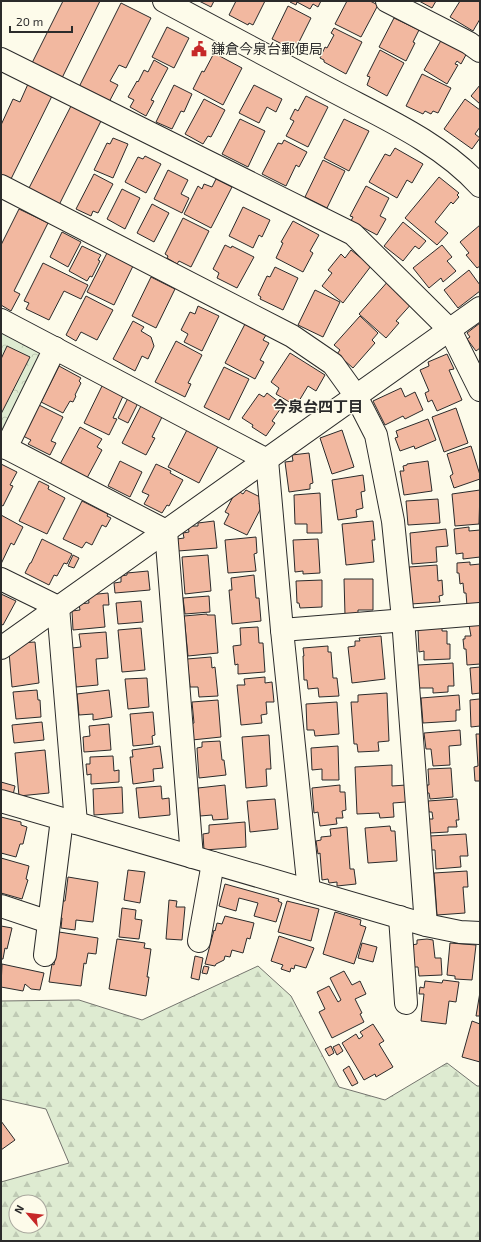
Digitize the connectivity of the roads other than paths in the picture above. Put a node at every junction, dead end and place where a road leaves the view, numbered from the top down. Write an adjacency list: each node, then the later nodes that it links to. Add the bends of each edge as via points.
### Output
1 (164, 1): 6 (street, via 391,121 440,150)
2 (387, 1): 3 (street)
3 (480, 51)
4 (1, 59): 9 (street, via 353,234)
5 (1, 186): 12 (street, via 292,336 332,364)
6 (480, 186)
7 (480, 308): 9 (street)
8 (1, 320): 10 (street)
9 (450, 330): 11 (street); 12 (street)
10 (55, 348): 13 (street); 14 (street)
11 (480, 390)
12 (356, 396): 14 (street); 19 (street, via 376,435 393,522)
13 (4, 447): 15 (street)
14 (267, 460): 15 (street); 20 (street)
15 (166, 531): 17 (street); 24 (street)
16 (1, 579): 17 (street)
17 (58, 607): 21 (street); 23 (street)
18 (480, 614): 19 (street)
19 (403, 620): 20 (street); 30 (street)
20 (282, 630): 26 (street)
21 (1, 648)
22 (1, 801): 23 (street)
23 (69, 821): 24 (street); 29 (street)
24 (192, 857): 25 (street)
25 (214, 863): 26 (street); 32 (street)
26 (309, 891): 28 (street)
27 (1, 906): 29 (street)
28 (400, 917): 30 (street); 34 (street)
29 (50, 922): 33 (street)
30 (426, 925): 31 (street)
31 (480, 933)
32 (200, 941)
33 (45, 955)
34 (406, 1003)

